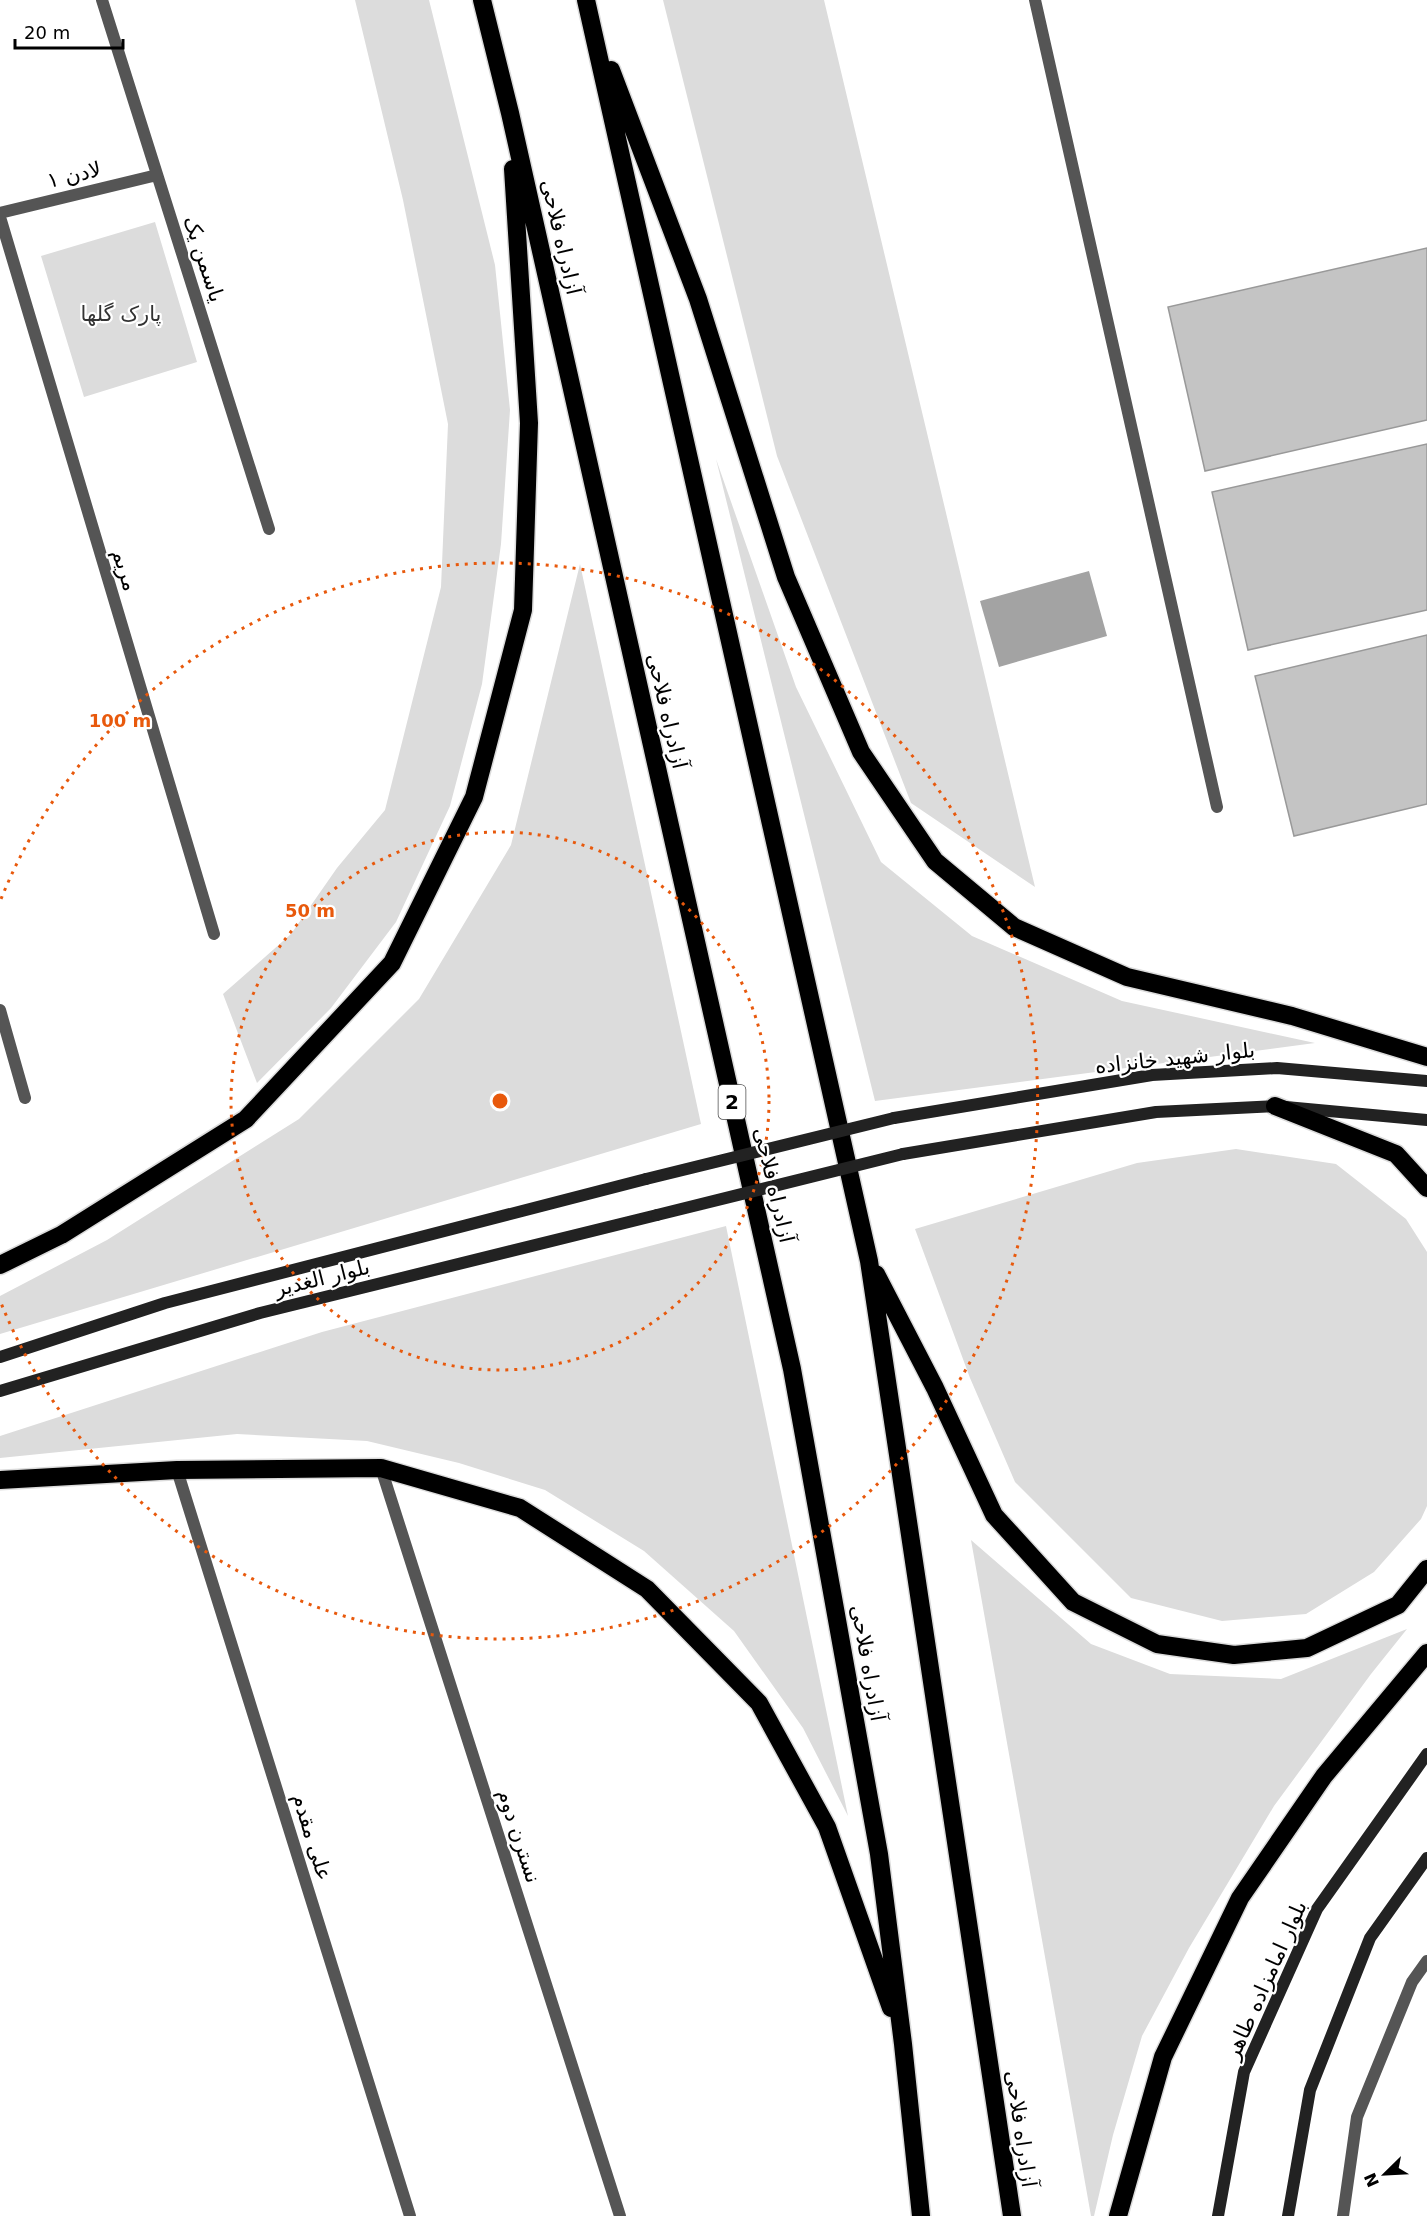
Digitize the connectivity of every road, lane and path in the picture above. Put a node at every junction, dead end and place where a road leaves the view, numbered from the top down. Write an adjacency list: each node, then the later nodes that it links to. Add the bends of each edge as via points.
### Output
1 (102, 0): 6 (street, یاسمن یک)
2 (482, 0): 5 (highway, آزادراه فلاحی / 2)
3 (1035, 0): 9 (street)
4 (587, 4): 12 (highway, via 698,299 786,577 861,752 935,861 1014,927 1126,977 1292,1016); 19 (highway, آزادراه فلاحی)
5 (510, 113): 20 (highway, via 529,423 523,610 474,797 392,963 246,1119 61,1235); 31 (highway, آزادراه فلاحی / 2, via 792,1369 879,1854)
6 (157, 175): 7 (street, لادن ۱); 8 (street, یاسمن یک)
7 (0, 215): 10 (street, مریم)
8 (269, 529)
9 (1217, 807)
10 (214, 934)
11 (0, 1010): 14 (street)
12 (1427, 1057)
13 (1427, 1081): 17 (main road, بلوار شهید خانزاده, bridge, via 1276,1068 1152,1075 894,1118)
14 (25, 1098)
15 (1275, 1106): 16 (main road); 18 (highway, via 1396,1154); 22 (main road, بلوار الغدیر, bridge, via 1156,1112 903,1154 260,1313)
16 (1427, 1120)
17 (646, 1179): 21 (main road, بلوار الغدیر, via 165,1303)
18 (1427, 1188)
19 (869, 1261): 26 (highway, via 935,1388 994,1515 1072,1602 1157,1644 1234,1655 1307,1648 1398,1605); 35 (highway, آزادراه فلاحی)
20 (0, 1265)
21 (0, 1357)
22 (0, 1391)
23 (381, 1468): 24 (highway); 31 (highway, via 520,1508 647,1589 759,1702 827,1827); 33 (street, نسترن دوم)
24 (177, 1470): 25 (highway); 32 (street, علی مقدم)
25 (0, 1480)
26 (1427, 1569)
27 (1427, 1653): 36 (highway, via 1324,1776 1240,1898 1163,2057)
28 (1427, 1754): 37 (main road, بلوار امامزاده طاهر, via 1317,1910 1244,2072)
29 (1427, 1858): 38 (main road, via 1370,1938 1310,2090)
30 (1427, 1961): 39 (street, via 1412,1982 1358,2117)
31 (903, 2044): 34 (highway, آزادراه فلاحی / 2)
32 (410, 2216)
33 (620, 2216)
34 (921, 2216)
35 (1012, 2216)
36 (1118, 2216)
37 (1218, 2216)
38 (1288, 2216)
39 (1343, 2216)

